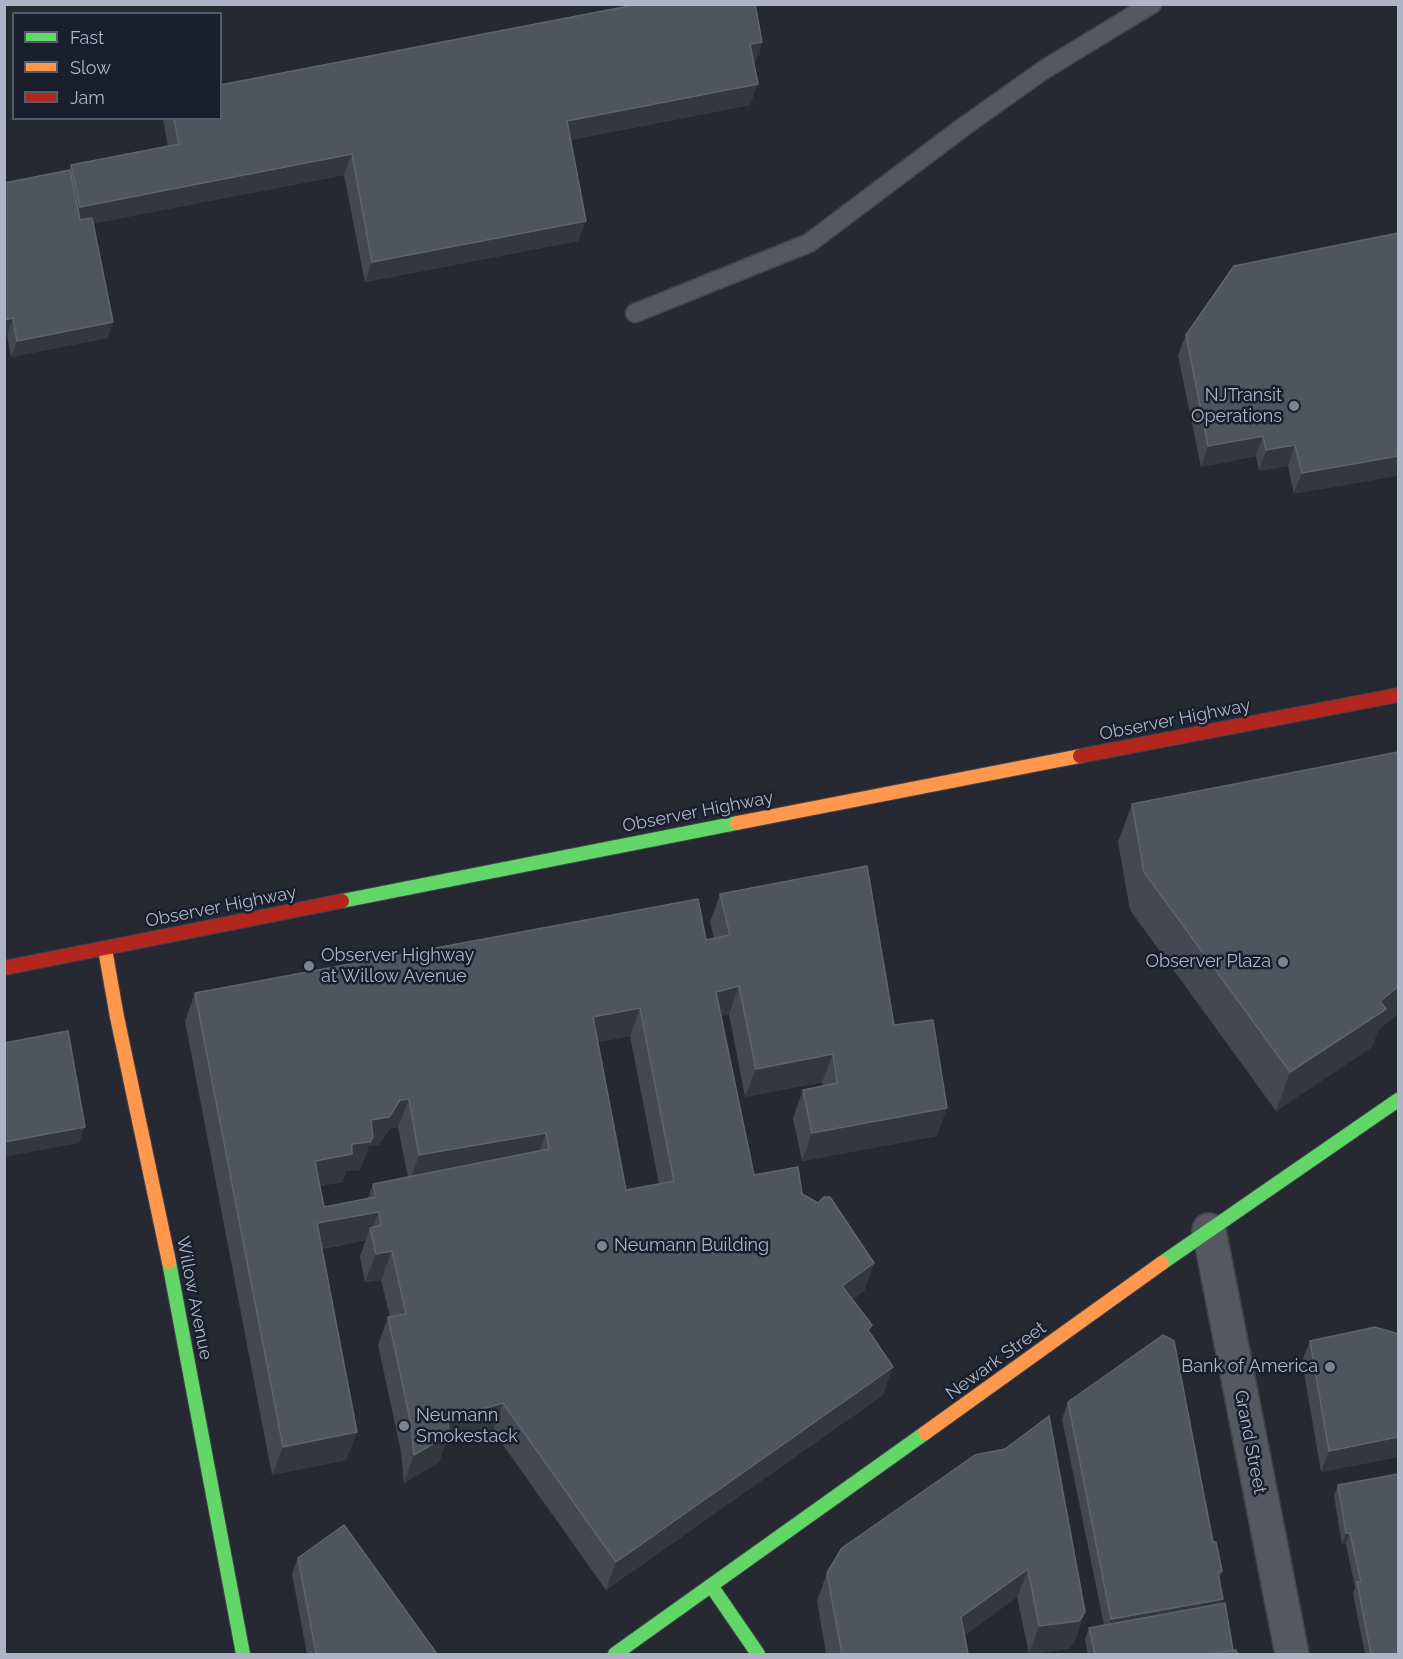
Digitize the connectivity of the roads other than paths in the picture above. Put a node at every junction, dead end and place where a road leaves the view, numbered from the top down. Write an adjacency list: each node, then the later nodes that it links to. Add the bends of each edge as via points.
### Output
1 (1152, 4): 2 (lane, via 1045,69 809,243)
2 (635, 313)
3 (1398, 695): 4 (main road, Observer Highway)
4 (105, 949): 5 (main road, Observer Highway); 9 (main road, Willow Avenue)
5 (4, 968)
6 (1398, 1100): 7 (main road, Newark Street)
7 (1209, 1230): 8 (main road, Newark Street); 12 (street, Grand Street)
8 (712, 1587): 10 (main road, Newark Street); 11 (main road)
9 (243, 1654)
10 (615, 1654)
11 (758, 1654)
12 (1292, 1654)

